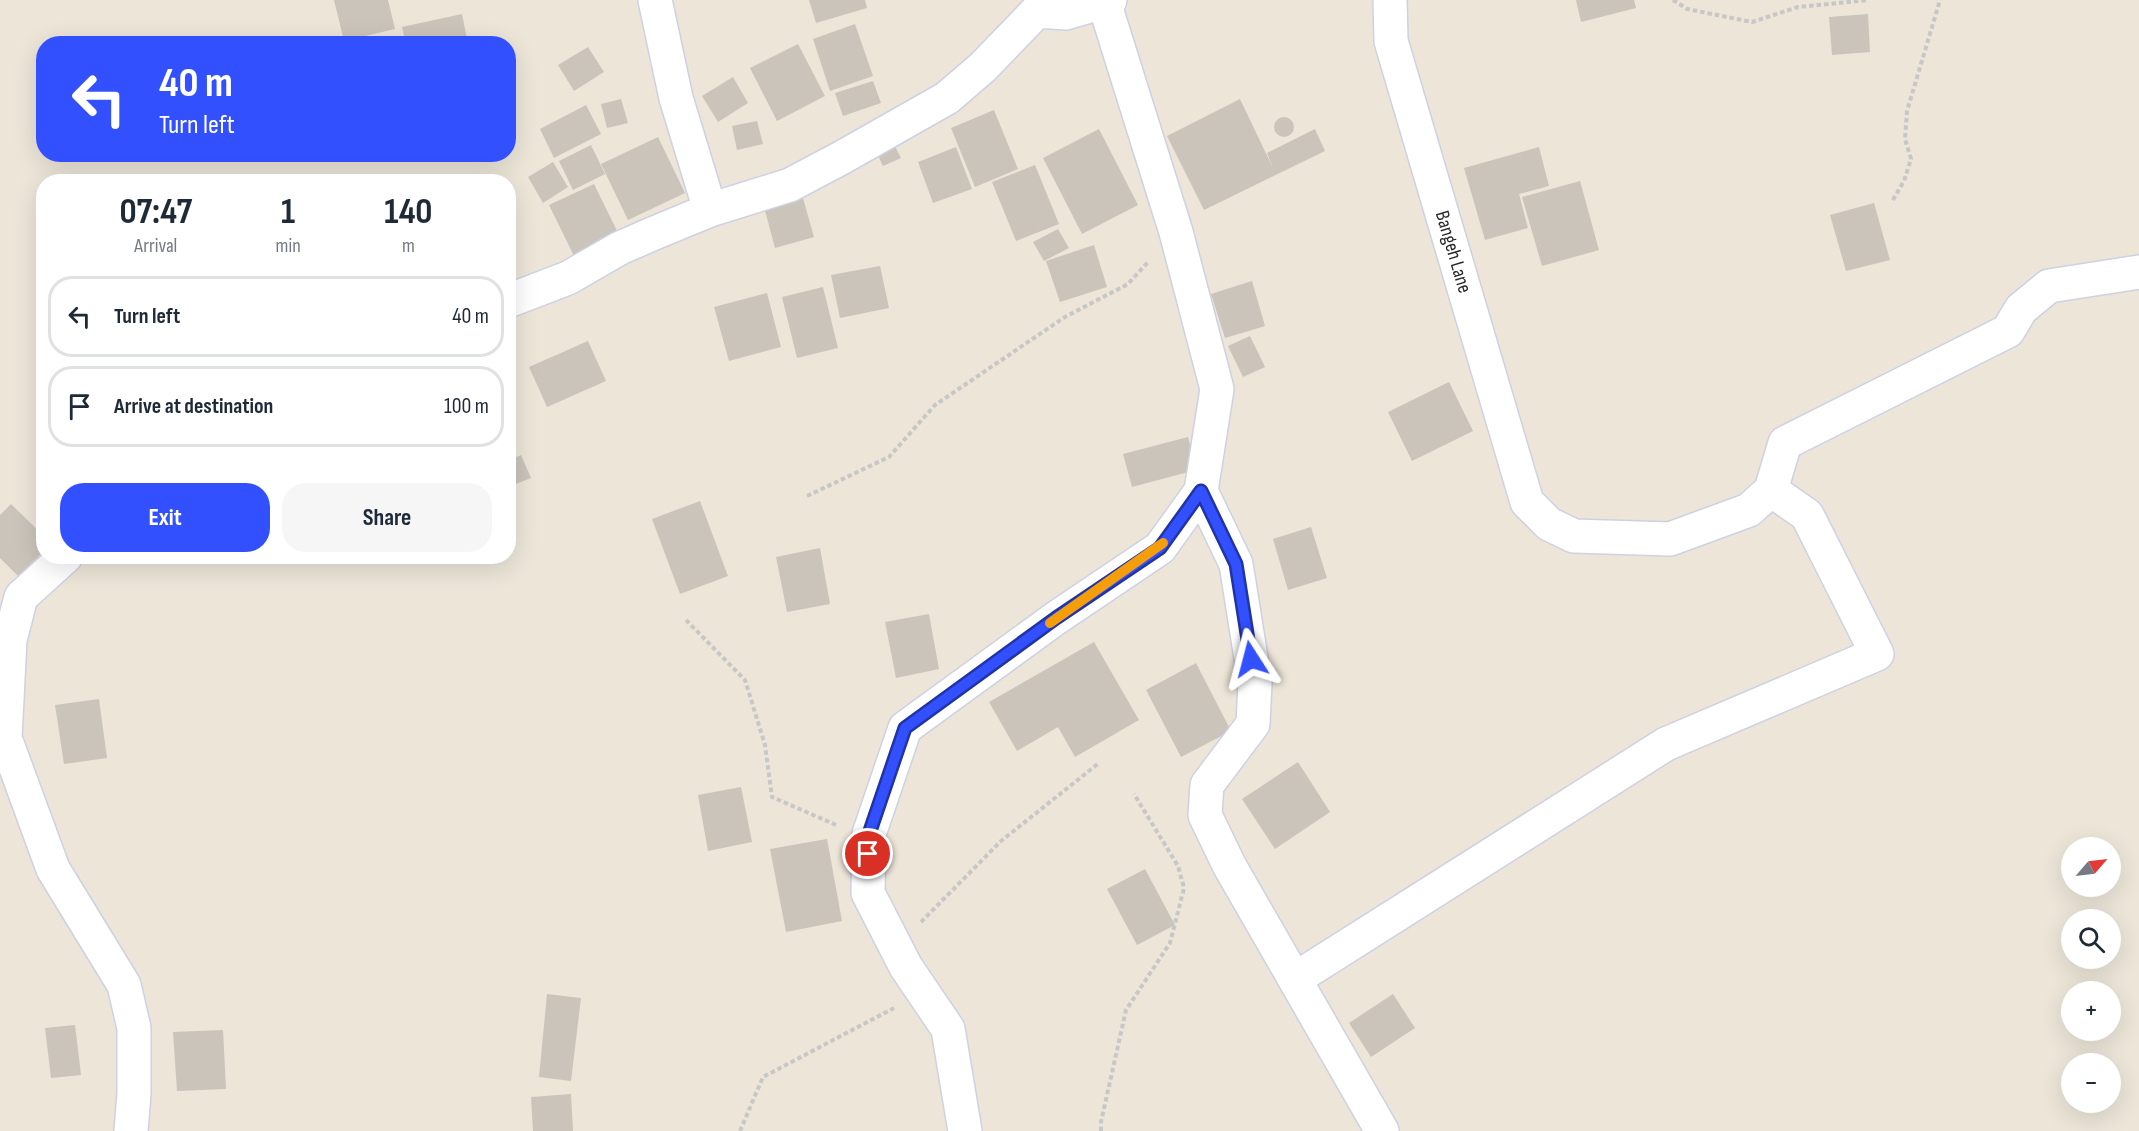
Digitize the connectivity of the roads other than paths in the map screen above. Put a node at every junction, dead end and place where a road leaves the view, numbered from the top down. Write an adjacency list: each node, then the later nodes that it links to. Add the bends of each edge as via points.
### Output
1 (655, 0): 5 (street, via 676,98)
2 (1390, 0): 8 (street, Bangeh Lane, via 1391,41 1527,502 1549,524 1574,536 1670,539 1749,510)
3 (1107, 1): 4 (street); 9 (street, via 1176,232 1217,389)
4 (1038, 8): 5 (street, via 983,67 946,98 790,185)
5 (710, 210): 7 (street, via 620,248 568,278)
6 (2139, 272): 8 (street, via 2049,286 2021,309 2008,331 1785,443)
7 (516, 298)
8 (1771, 490): 11 (street, via 1807,515 1877,654 1666,744)
9 (1201, 491): 11 (street, via 1236,564 1255,683 1252,724 1207,785 1205,815 1228,865); 13 (street, via 1160,548 905,728 869,834 868,893 906,967 948,1029)
10 (57, 564): 12 (street, via 21,597 10,640 5,738 53,869 124,985 134,1028)
11 (1294, 979): 14 (street)
12 (131, 1131)
13 (965, 1131)
14 (1382, 1131)

